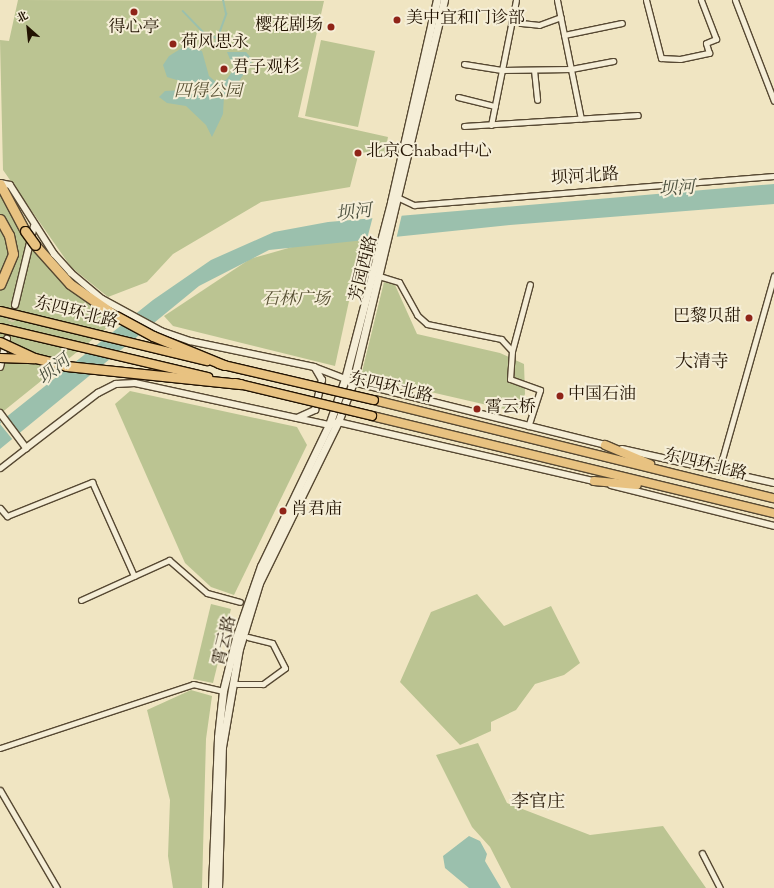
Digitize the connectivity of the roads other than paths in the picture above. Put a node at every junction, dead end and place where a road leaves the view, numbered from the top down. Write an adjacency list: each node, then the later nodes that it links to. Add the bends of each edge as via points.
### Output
1 (437, 0): 27 (main road, 芳园西路)
2 (444, 0): 27 (main road, 芳园西路)
3 (516, 0): 8 (street)
4 (557, 0): 9 (street)
5 (646, 0): 6 (street, via 662,58 709,53 706,43 716,39)
6 (701, 0)
7 (734, 0): 19 (street)
8 (513, 14): 9 (street, via 521,23 539,25); 15 (street)
9 (561, 17): 11 (street)
10 (622, 23): 11 (street)
11 (564, 35): 14 (street)
12 (613, 61): 14 (street)
13 (464, 64): 15 (street)
14 (571, 69): 16 (street); 22 (street)
15 (502, 70): 16 (street); 20 (street)
16 (534, 70): 18 (street)
17 (458, 98): 20 (street)
18 (537, 100)
19 (774, 101)
20 (495, 106): 23 (street)
21 (638, 115): 22 (street)
22 (581, 119): 23 (street)
23 (491, 125): 24 (street)
24 (464, 126)
25 (774, 176): 27 (street, 坝河北路, via 414,205)
26 (1, 186): 29 (street, 东四环北路, via 10,185); 37 (highway, bridge, via 35,245 70,284)
27 (396, 201): 30 (main road, 芳园西路)
28 (0, 219): 33 (highway, via 12,245 11,264)
29 (34, 226): 35 (street); 37 (street, 东四环北路, via 71,273)
30 (382, 247): 31 (main road, 芳园西路); 46 (main road, 芳园西路)
31 (379, 276): 40 (street, via 399,282 417,315 427,324 501,339); 47 (main road, 芳园西路)
32 (774, 276): 57 (street)
33 (0, 284)
34 (530, 284): 40 (street)
35 (15, 305)
36 (0, 311): 43 (highway, 东四环北路, bridge)
37 (120, 313): 43 (highway, bridge, via 153,336); 45 (street, 东四环北路, via 190,341)
38 (0, 328): 48 (highway, 东四环北路, bridge)
39 (3, 340): 42 (highway, bridge); 44 (street)
40 (512, 351): 53 (street, via 510,379 540,390)
41 (0, 358): 42 (highway, bridge)
42 (43, 360): 48 (highway, bridge, via 87,368)
43 (224, 365): 58 (highway, 东四环北路, bridge)
44 (0, 366)
45 (314, 367): 46 (street, 东四环北路); 50 (street, via 322,380 315,410)
46 (345, 379): 47 (street, 东四环北路); 52 (main road, 芳园西路)
47 (353, 382): 51 (main road, 芳园西路); 53 (street, 东四环北路)
48 (240, 384): 61 (highway, 东四环北路, bridge)
49 (0, 413): 55 (street)
50 (296, 418): 52 (street); 55 (street, via 135,383 116,384 98,393)
51 (338, 422): 52 (street); 59 (street); 77 (main road, 霄云路, via 259,583 239,649 222,747)
52 (329, 425): 71 (main road, 霄云路, via 258,572 236,638)
53 (528, 426): 54 (street, 东四环北路)
54 (605, 446): 57 (street, 东四环北路); 58 (highway)
55 (26, 448): 56 (street)
56 (0, 468)
57 (718, 470): 60 (street, 东四环北路)
58 (677, 475): 62 (highway, 东四环北路)
59 (594, 481): 61 (highway); 65 (street)
60 (774, 483)
61 (662, 487): 64 (highway, 东四环北路)
62 (774, 498)
63 (0, 508): 66 (street, via 6,516 92,482)
64 (774, 513)
65 (774, 526)
66 (134, 576): 67 (street); 68 (street, via 169,560 207,593)
67 (81, 600)
68 (240, 602)
69 (248, 637): 70 (street, via 272,643 285,668 263,684)
70 (237, 684)
71 (223, 691): 72 (street, via 192,684); 76 (main road, 霄云路, via 216,757)
72 (0, 748)
73 (0, 790): 75 (street)
74 (702, 853): 78 (street)
75 (54, 887)
76 (212, 888)
77 (218, 888)
78 (720, 888)

